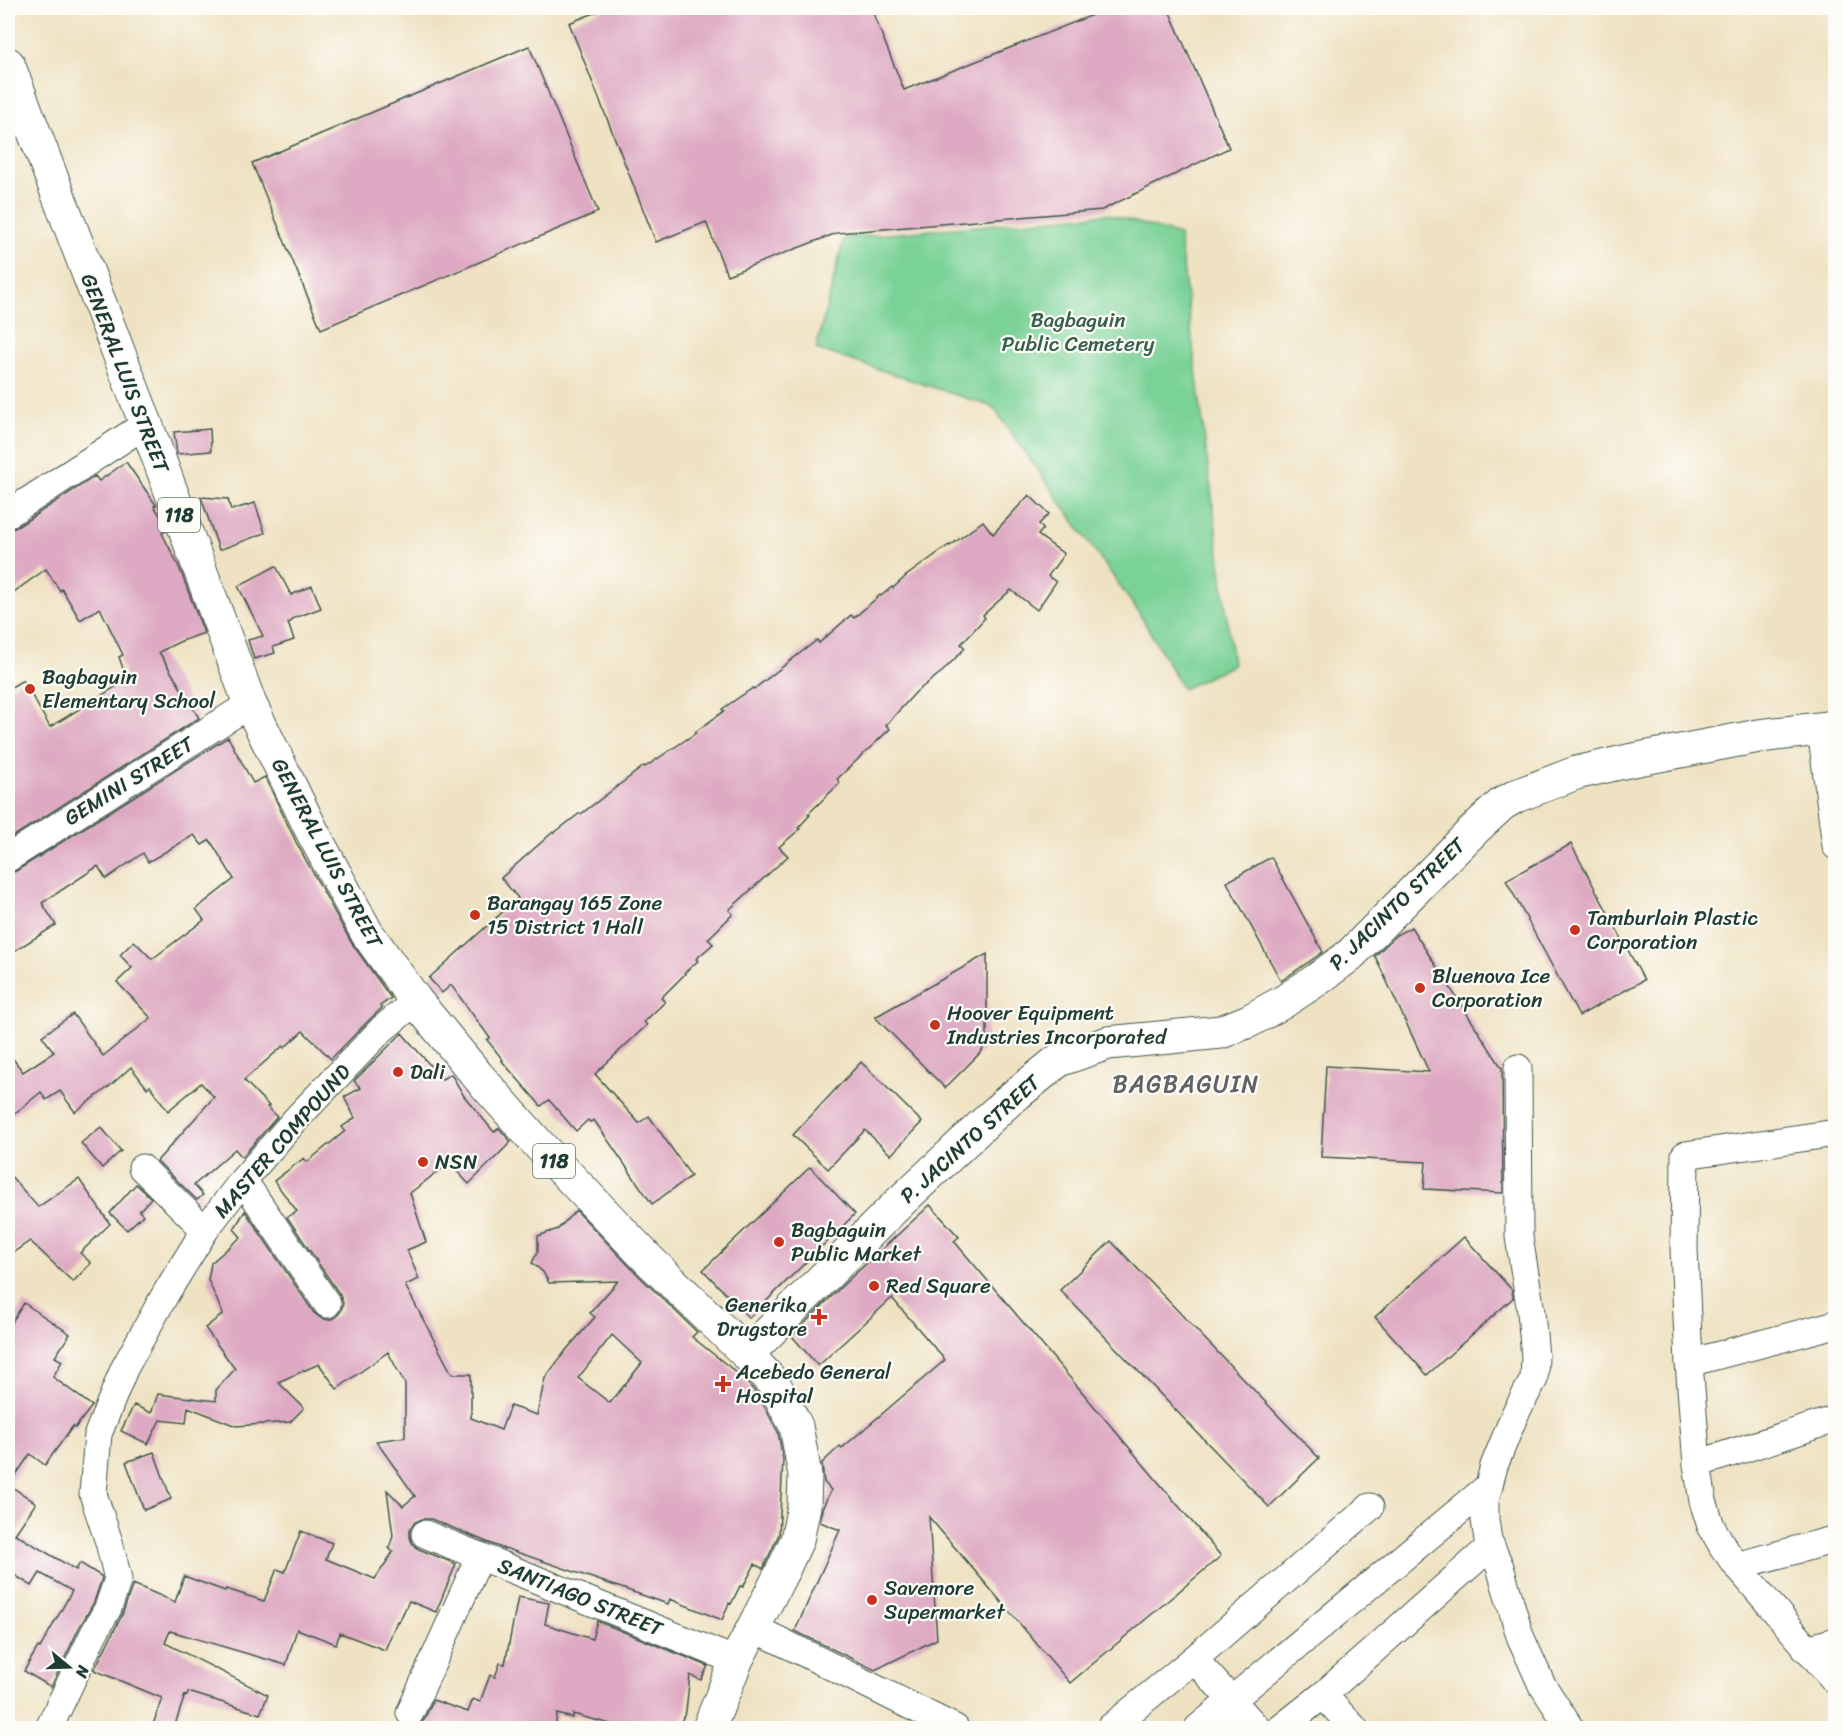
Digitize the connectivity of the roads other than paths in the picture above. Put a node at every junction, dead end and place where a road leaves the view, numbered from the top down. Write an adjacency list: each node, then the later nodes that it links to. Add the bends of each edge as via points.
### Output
1 (8, 64): 2 (main road, GENERAL LUIS STREET / 118)
2 (146, 424): 3 (street); 4 (main road, GENERAL LUIS STREET / 118)
3 (8, 514)
4 (250, 704): 7 (street, GEMINI STREET); 8 (main road, GENERAL LUIS STREET / 118, via 367,933)
5 (1828, 728): 6 (street); 16 (main road, P. JACINTO STREET, via 1759,736 1628,761 1576,773 1516,796 1478,826 1350,955 1283,1002 1221,1032 1108,1043 1059,1060 1008,1101 908,1194)
6 (1836, 846)
7 (8, 858)
8 (416, 1001): 12 (street, MASTER COMPOUND, via 382,1029); 16 (main road, GENERAL LUIS STREET / 118, via 574,1183)
9 (1518, 1068): 20 (street, via 1519,1237 1531,1312 1534,1379 1508,1430)
10 (1836, 1133): 17 (street, via 1685,1155)
11 (142, 1168): 13 (street)
12 (243, 1180): 13 (street, MASTER COMPOUND); 14 (street)
13 (205, 1230): 36 (street, MASTER COMPOUND, via 124,1369 98,1434 93,1494 118,1579 108,1608)
14 (327, 1304)
15 (1836, 1324): 17 (street)
16 (747, 1354): 27 (main road, GENERAL LUIS STREET / 118, via 786,1404 796,1426 805,1475 804,1506 796,1540)
17 (1689, 1363): 19 (street)
18 (1836, 1419): 19 (street)
19 (1697, 1464): 26 (street, via 1712,1526)
20 (1489, 1485): 24 (street, via 1485,1520); 34 (street)
21 (1370, 1507): 30 (street)
22 (425, 1534): 25 (street, SANTIAGO STREET)
23 (1836, 1539): 26 (street)
24 (1491, 1546): 33 (street); 44 (street, via 1520,1636 1540,1683)
25 (480, 1556): 31 (street, SANTIAGO STREET); 35 (street)
26 (1737, 1566): 29 (street)
27 (752, 1627): 31 (main road, GENERAL LUIS STREET / 118); 38 (street)
28 (1836, 1641): 29 (street)
29 (1806, 1649): 32 (street)
30 (1194, 1659): 34 (street); 39 (street)
31 (736, 1661): 37 (main road, GENERAL LUIS STREET / 118)
32 (1836, 1682)
33 (1323, 1695): 42 (street); 43 (street)
34 (1232, 1701): 40 (street); 41 (street)
35 (410, 1713)
36 (49, 1728)
37 (709, 1728)
38 (955, 1728)
39 (1110, 1728)
40 (1198, 1728)
41 (1257, 1728)
42 (1281, 1728)
43 (1354, 1728)
44 (1570, 1728)

